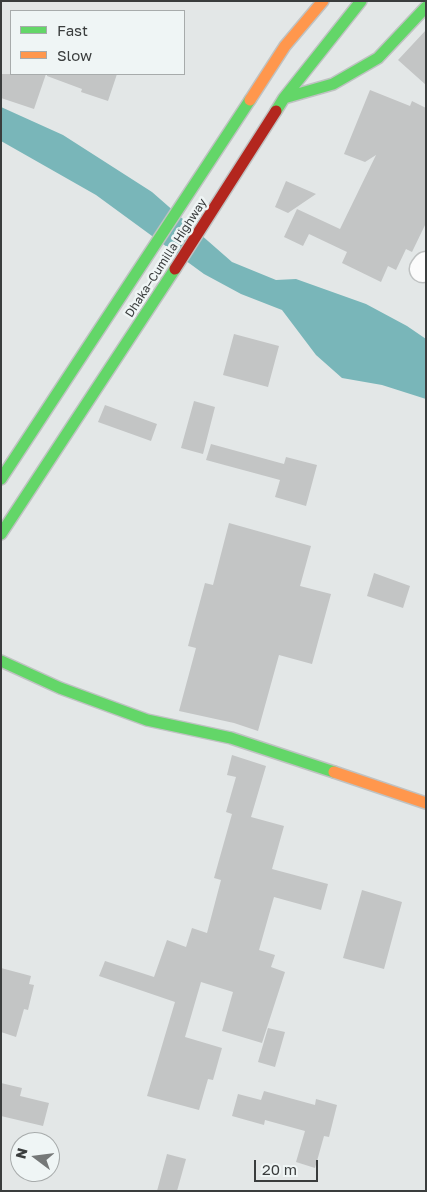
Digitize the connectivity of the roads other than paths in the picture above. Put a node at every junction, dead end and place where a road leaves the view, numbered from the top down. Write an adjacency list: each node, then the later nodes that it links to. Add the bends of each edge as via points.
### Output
1 (323, 1): 5 (main road, Dhaka–Cumilla Highway, via 286,46)
2 (361, 1): 4 (main road, Dhaka–Cumilla Highway)
3 (426, 7): 4 (main road, via 378,58 333,84)
4 (284, 98): 6 (main road, Dhaka–Cumilla Highway, via 213,212)
5 (1, 479)
6 (1, 534)
7 (1, 660): 8 (main road, via 60,688 147,720 231,738)
8 (426, 803)

